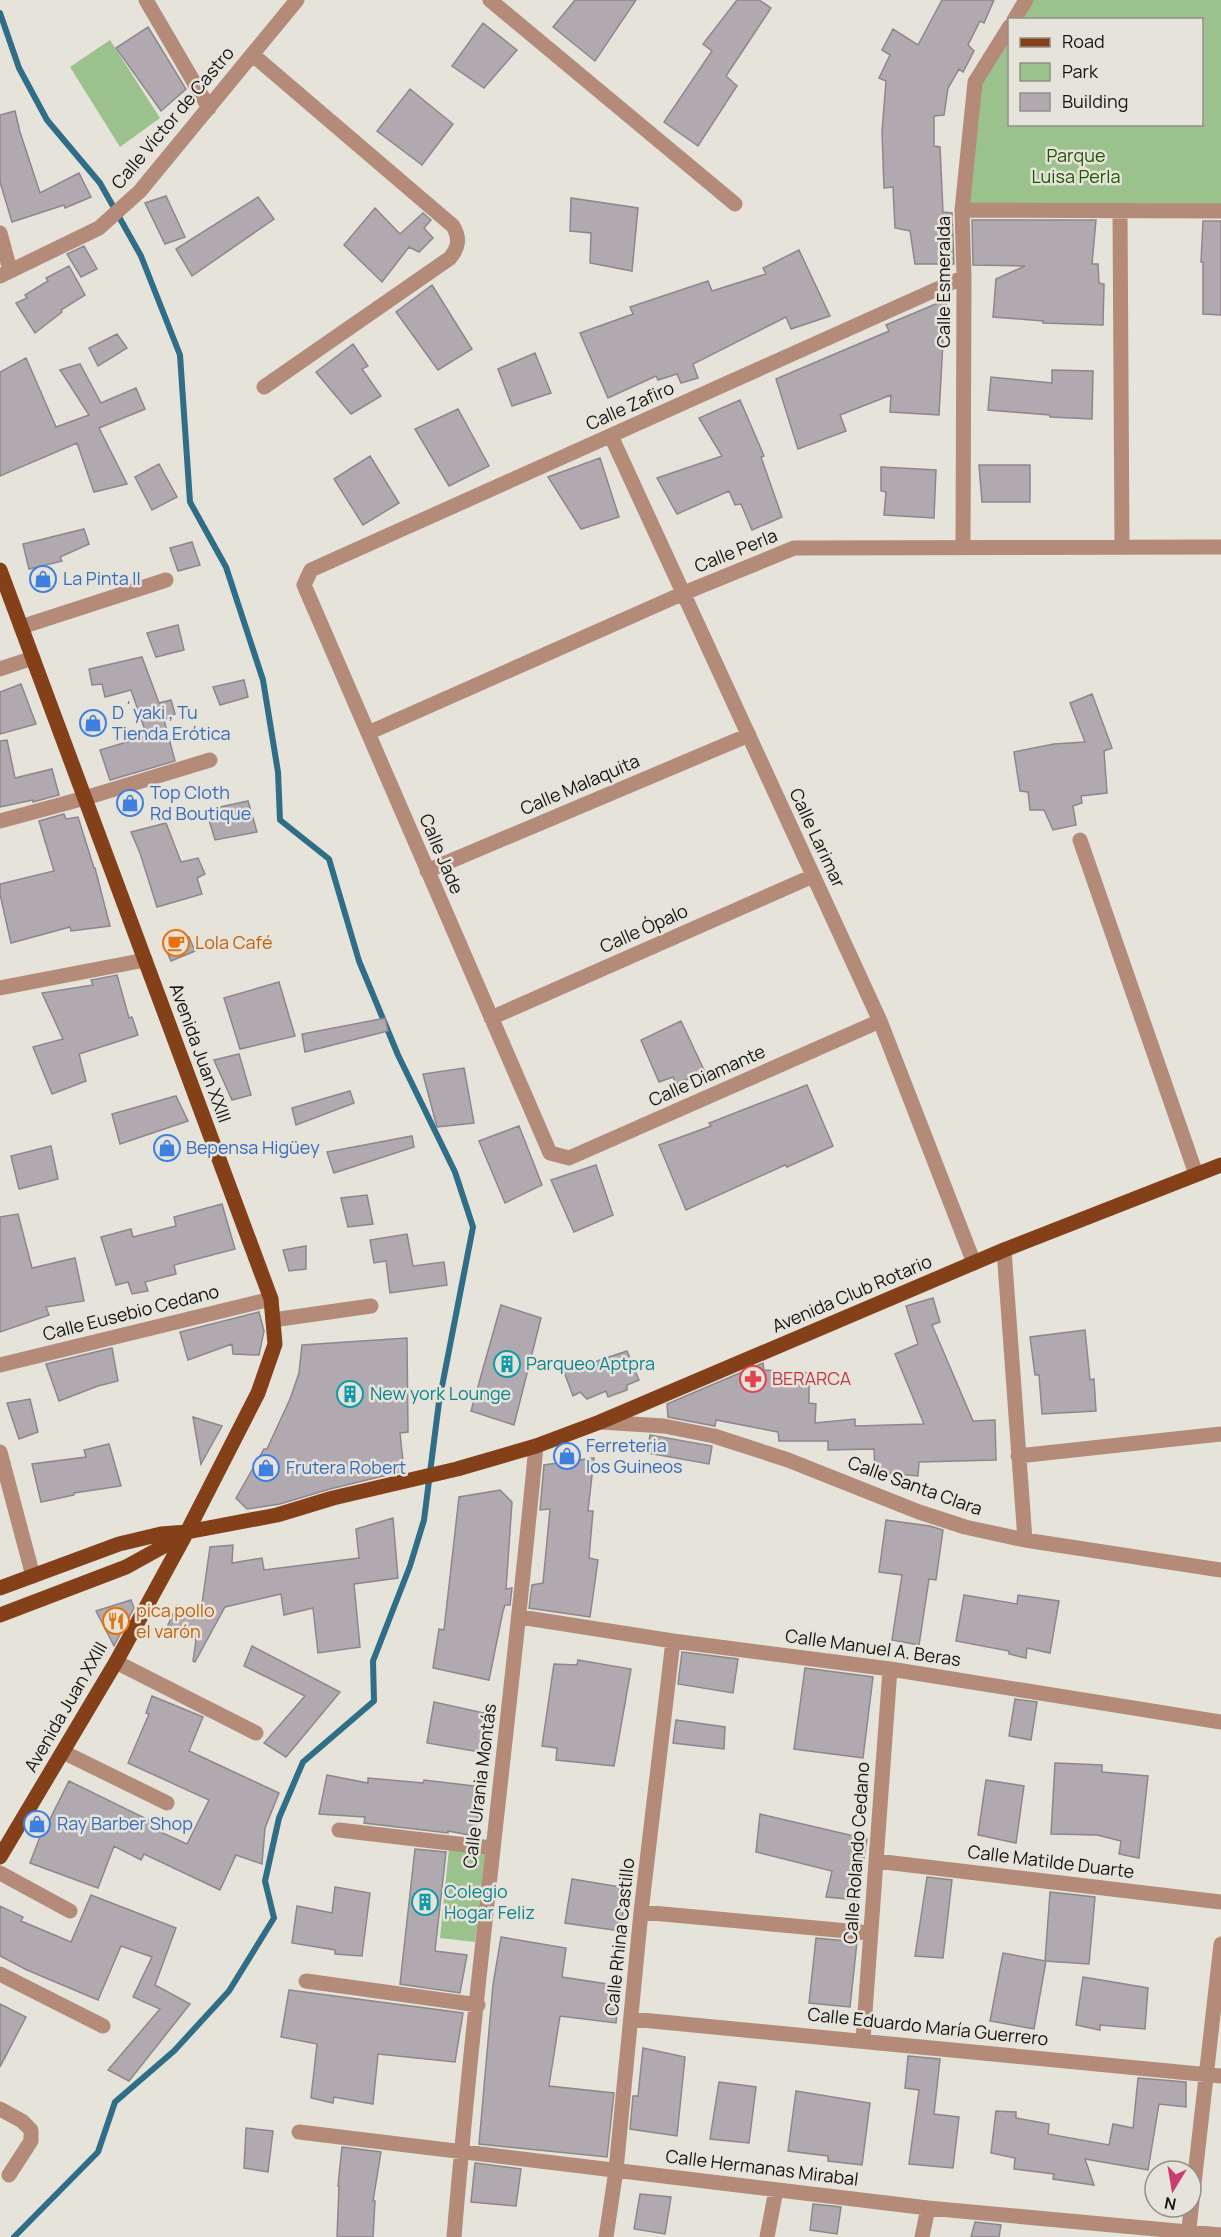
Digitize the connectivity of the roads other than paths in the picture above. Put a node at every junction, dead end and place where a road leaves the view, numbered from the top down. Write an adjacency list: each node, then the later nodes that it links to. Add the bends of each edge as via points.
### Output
1 (146, 0): 8 (street)
2 (297, 0): 7 (street, Calle Víctor de Castro)
3 (490, 0): 9 (street)
4 (1026, 0): 5 (street)
5 (1015, 18)
6 (1008, 29): 10 (street, Calle Esmeralda, via 975,82)
7 (253, 54): 8 (street, Calle Víctor de Castro); 16 (street, via 453,226 458,241 450,258)
8 (209, 108): 14 (street, Calle Víctor de Castro, via 140,191 99,228)
9 (735, 204)
10 (962, 210): 11 (street); 15 (street, Calle Esmeralda)
11 (1120, 211): 12 (street); 19 (street)
12 (1221, 211)
13 (0, 233): 14 (street)
14 (5, 273)
15 (964, 277): 17 (street, Calle Zafiro); 18 (street, Calle Esmeralda)
16 (264, 387)
17 (611, 436): 22 (street, Calle Zafiro); 24 (street, Calle Larimar)
18 (963, 547): 19 (street, Calle Perla); 24 (street, Calle Perla, via 794,548)
19 (1122, 547): 20 (street, Calle Perla)
20 (1221, 547)
21 (0, 570): 25 (main road, Avenida Juan XXIII)
22 (312, 570): 28 (street, Calle Jade, via 304,581 305,592)
23 (166, 580): 25 (street)
24 (684, 593): 28 (street, Calle Perla); 29 (street, Calle Larimar)
25 (21, 627): 26 (main road, Avenida Juan XXIII)
26 (33, 658): 27 (street); 31 (main road, Avenida Juan XXIII)
27 (0, 669)
28 (368, 733): 34 (street, Calle Jade)
29 (749, 735): 34 (street, Calle Malaquita); 35 (street, Calle Larimar)
30 (210, 760): 31 (street)
31 (85, 798): 32 (street); 36 (main road, Avenida Juan XXIII)
32 (0, 821)
33 (1080, 840): 42 (street)
34 (427, 871): 38 (street, Calle Jade)
35 (813, 876): 38 (street, Calle Ópalo); 39 (street, Calle Larimar)
36 (145, 960): 37 (street); 45 (main road, Avenida Juan XXIII)
37 (0, 988)
38 (491, 1018): 40 (street, Calle Jade)
39 (880, 1021): 40 (street, Calle Diamante, via 569,1158); 44 (street, Calle Larimar)
40 (550, 1153)
41 (1221, 1165): 42 (main road, Avenida Club Rotario)
42 (1196, 1174): 43 (main road, Avenida Club Rotario)
43 (1004, 1250): 44 (main road, Avenida Club Rotario); 53 (street)
44 (974, 1263): 49 (main road, Avenida Club Rotario)
45 (271, 1299): 47 (main road, Avenida Juan XXIII); 48 (street, Calle Eusebio Cedano)
46 (371, 1306): 47 (street)
47 (273, 1320): 54 (main road, Avenida Juan XXIII, via 275,1344 258,1393)
48 (0, 1365)
49 (600, 1422): 51 (main road, Avenida Club Rotario); 55 (street, Calle Santa Clara, via 664,1426 714,1436 788,1460 928,1515)
50 (1221, 1434): 53 (street)
51 (536, 1446): 54 (main road, Avenida Club Rotario, via 277,1515); 60 (street, Calle Urania Montás)
52 (0, 1452): 57 (street)
53 (1018, 1456): 55 (street)
54 (188, 1533): 57 (main road, via 160,1534 119,1544); 59 (main road, via 126,1567); 62 (main road, Avenida Juan XXIII)
55 (1025, 1540): 56 (street, Calle Santa Clara)
56 (1221, 1570)
57 (33, 1576): 58 (main road)
58 (0, 1588)
59 (0, 1615)
60 (520, 1617): 61 (street, Calle Manuel A. Beras); 69 (street, Calle Urania Montás)
61 (673, 1641): 63 (street, Calle Manuel A. Beras); 75 (street, Calle Rhina Castillo)
62 (116, 1662): 65 (street); 66 (main road, Avenida Juan XXIII)
63 (890, 1669): 64 (street, Calle Manuel A. Beras); 71 (street, Calle Rolando Cedano)
64 (1221, 1722)
65 (256, 1733)
66 (63, 1752): 67 (street); 70 (main road, Avenida Juan XXIII)
67 (166, 1803)
68 (339, 1830): 69 (street)
69 (492, 1848): 80 (street, Calle Urania Montás)
70 (0, 1857)
71 (876, 1861): 73 (street, Calle Matilde Duarte); 76 (street, Calle Rolando Cedano)
72 (0, 1873): 74 (street)
73 (1221, 1902)
74 (70, 1911)
75 (641, 1912): 76 (street); 81 (street, Calle Rhina Castillo)
76 (870, 1933): 83 (street, Calle Rolando Cedano)
77 (1221, 1944): 84 (street)
78 (0, 1974): 82 (street)
79 (306, 1981): 80 (street)
80 (478, 2005): 87 (street, Calle Urania Montás)
81 (631, 2019): 83 (street, Calle Eduardo María Guerrero); 88 (street, Calle Rhina Castillo)
82 (104, 2026)
83 (863, 2040): 84 (street, Calle Eduardo María Guerrero)
84 (1214, 2075): 93 (street)
85 (0, 2109): 89 (street, via 31,2130 31,2141)
86 (299, 2132): 87 (street, Calle Hermanas Mirabal)
87 (461, 2152): 88 (street, Calle Hermanas Mirabal); 95 (street, Calle Urania Montás)
88 (616, 2170): 90 (street, Calle Hermanas Mirabal); 96 (street, Calle Rhina Castillo)
89 (9, 2175)
90 (776, 2190): 91 (street, Calle Hermanas Mirabal); 97 (street)
91 (928, 2208): 92 (street, Calle Hermanas Mirabal); 98 (street)
92 (1066, 2222): 93 (street, Calle Hermanas Mirabal); 99 (street)
93 (1189, 2235): 94 (street, Calle Hermanas Mirabal)
94 (1221, 2235)
95 (454, 2237)
96 (606, 2237)
97 (767, 2237)
98 (922, 2237)
99 (1062, 2237)

